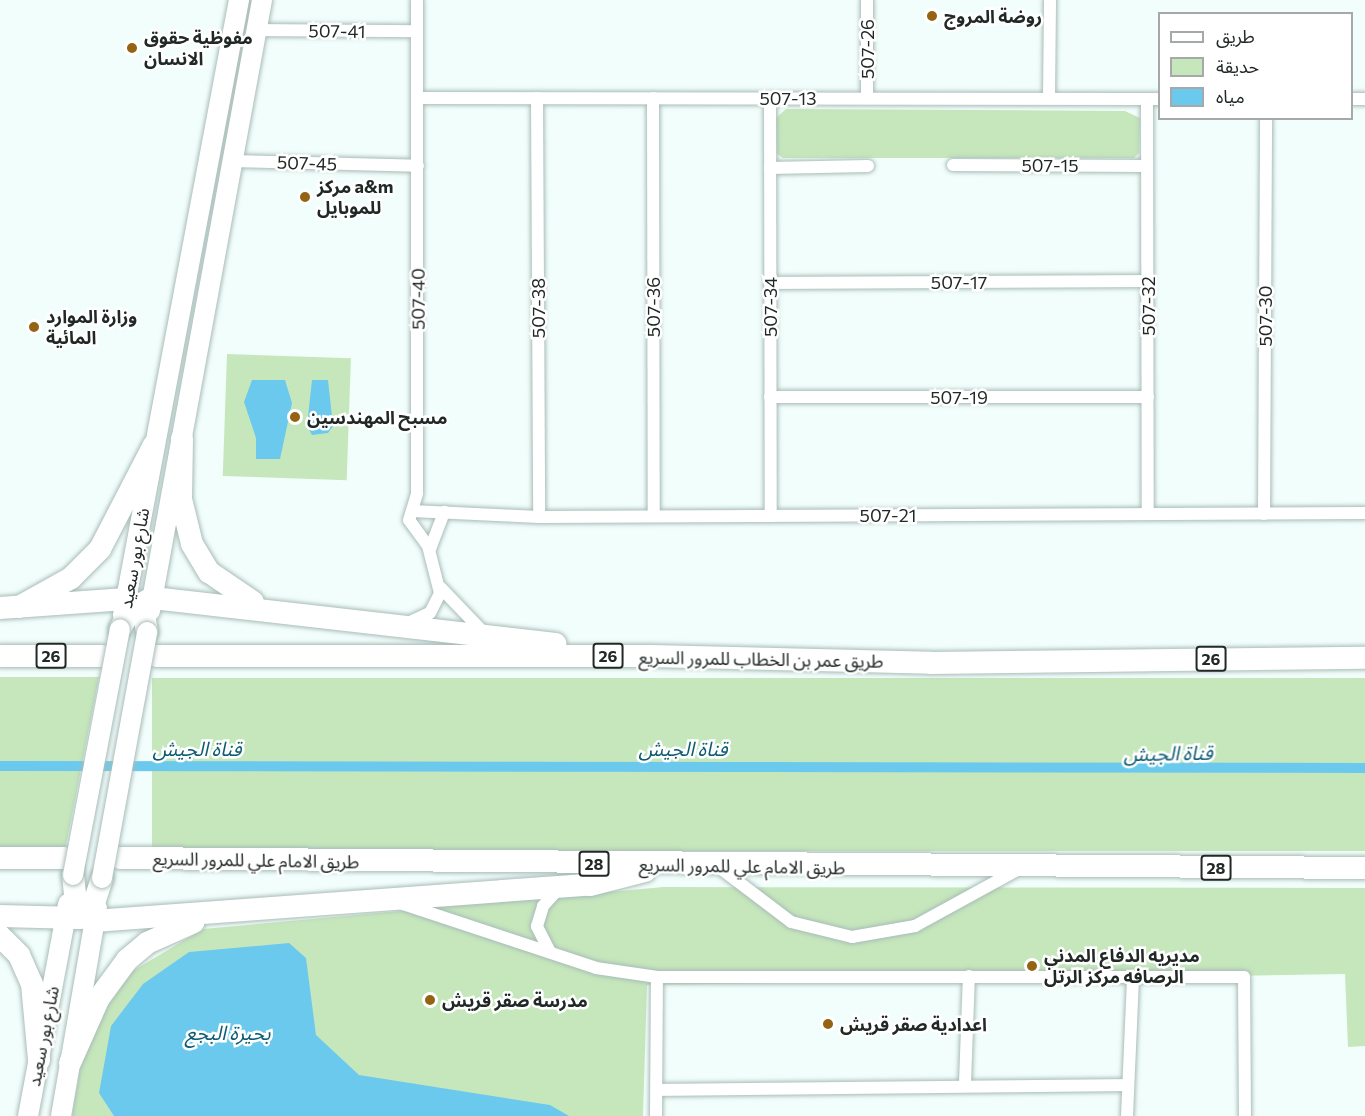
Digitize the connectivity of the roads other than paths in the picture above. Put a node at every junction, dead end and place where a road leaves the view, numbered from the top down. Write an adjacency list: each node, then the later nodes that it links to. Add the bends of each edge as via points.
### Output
1 (239, 0): 27 (main road, شارع بور سعيد)
2 (262, 0): 6 (main road, شارع بور سعيد)
3 (417, 0): 7 (street, 507-40)
4 (867, 0): 12 (street, 507-26)
5 (1050, 0): 13 (street)
6 (256, 30): 7 (street, 507-41); 16 (main road, شارع بور سعيد)
7 (417, 31): 8 (street, 507-40)
8 (417, 98): 9 (street, 507-13); 18 (street, 507-40)
9 (537, 98): 10 (street, 507-13); 35 (street, 507-38)
10 (653, 98): 11 (street, 507-13); 33 (street, 507-36)
11 (770, 98): 12 (street, 507-13); 21 (street, 507-34)
12 (867, 98): 13 (street, 507-13)
13 (1049, 98): 14 (street, 507-13)
14 (1153, 99): 20 (street, 507-32)
15 (1266, 120): 32 (street, 507-30)
16 (232, 161): 18 (street, 507-45); 26 (main road, شارع بور سعيد)
17 (953, 165): 20 (street, 507-15)
18 (418, 166): 28 (street, 507-40, via 417,493)
19 (868, 166): 21 (street)
20 (1147, 166): 22 (street, 507-32)
21 (770, 168): 23 (street, 507-34)
22 (1148, 281): 23 (street, 507-17); 25 (street, 507-32)
23 (770, 282): 24 (street, 507-34)
24 (770, 397): 25 (street, 507-19); 34 (street, 507-34)
25 (1148, 397): 31 (street, 507-32)
26 (182, 439): 39 (highway, via 185,525 198,557 227,590); 40 (main road, شارع بور سعيد)
27 (154, 445): 38 (highway, via 100,549 71,578); 40 (main road, شارع بور سعيد)
28 (412, 511): 29 (street, 507-21); 36 (street, 507-40, via 411,524)
29 (444, 512): 35 (street, 507-21); 36 (street)
30 (1365, 513): 32 (street, 507-21)
31 (1148, 514): 32 (street, 507-21); 34 (street, 507-21)
32 (1264, 514)
33 (654, 516): 34 (street, 507-21); 35 (street, 507-21)
34 (771, 516)
35 (539, 517)
36 (430, 549): 37 (street, 507-40)
37 (440, 587): 41 (street, via 430,613); 43 (street, 507-40)
38 (9, 607): 40 (highway)
39 (266, 607): 40 (highway); 41 (highway)
40 (136, 608): 42 (highway); 53 (main road, شارع بور سعيد, bridge)
41 (403, 625): 43 (highway)
42 (147, 632): 56 (main road, شارع بور سعيد, bridge)
43 (487, 635): 47 (highway)
44 (0, 656): 45 (highway, 26)
45 (102, 656)
46 (157, 656): 47 (highway, طريق عمر بن الخطاب للمرور السريع / 26)
47 (651, 656): 48 (highway, طريق عمر بن الخطاب للمرور السريع / 26, via 931,663)
48 (1365, 658)
49 (0, 858): 53 (highway)
50 (120, 858): 51 (highway, طريق الامام علي للمرور السريع / 28)
51 (670, 865): 52 (highway, طريق الامام علي للمرور السريع / 28); 57 (highway, via 599,884)
52 (716, 865): 55 (highway, طريق الامام علي للمرور السريع / 28); 55 (street, via 791,922 852,937 915,927)
53 (69, 867): 59 (highway)
54 (1365, 868): 55 (highway, طريق الامام علي للمرور السريع / 28)
55 (1019, 869)
56 (102, 878): 59 (highway)
57 (559, 887): 58 (highway); 63 (street, via 543,906 537,926)
58 (390, 900): 60 (highway); 63 (street)
59 (82, 914): 60 (highway); 61 (highway); 67 (main road, شارع بور سعيد); 68 (main road, شارع بور سعيد)
60 (222, 914): 68 (highway, via 168,932 127,960 99,998)
61 (0, 916)
62 (0, 936): 67 (highway, via 19,954 32,984)
63 (551, 953): 66 (street, via 596,968)
64 (969, 976): 65 (street); 66 (street); 69 (street)
65 (1133, 976): 70 (street); 76 (street, via 1246,978)
66 (657, 977): 71 (street)
67 (39, 1060): 72 (main road, شارع بور سعيد)
68 (70, 1063): 73 (main road, شارع بور سعيد)
69 (964, 1083): 70 (street); 71 (street)
70 (1127, 1085): 75 (street)
71 (657, 1090): 74 (street)
72 (28, 1116)
73 (61, 1116)
74 (656, 1116)
75 (1127, 1116)
76 (1245, 1116)

